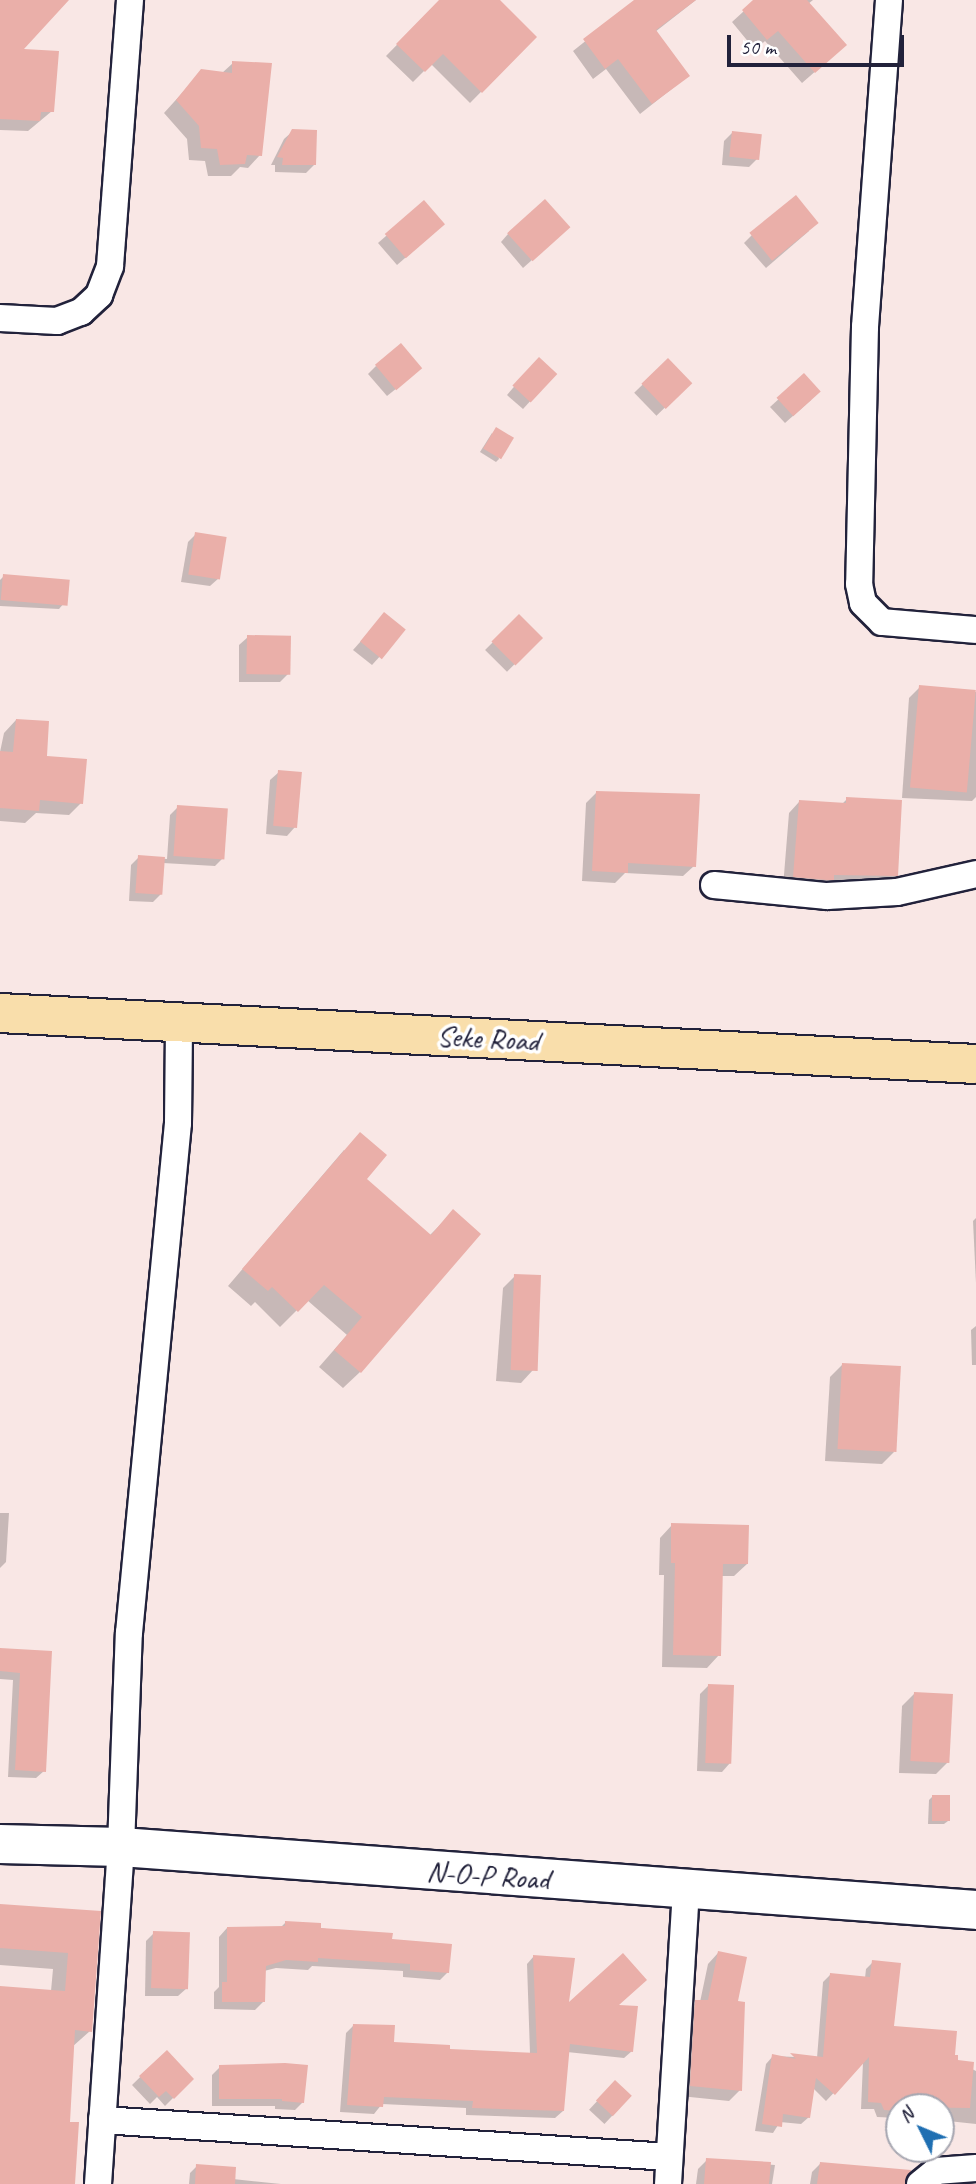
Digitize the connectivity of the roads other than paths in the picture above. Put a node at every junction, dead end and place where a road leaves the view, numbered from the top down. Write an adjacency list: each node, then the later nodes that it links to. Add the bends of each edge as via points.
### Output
1 (130, 0): 3 (street, via 110,266 99,295 81,312 57,321)
2 (888, 0): 4 (street, via 865,327 859,584 863,603 882,622)
3 (0, 318)
4 (976, 630)
5 (976, 874): 6 (street, via 897,892 827,896)
6 (714, 885)
7 (0, 1013): 8 (main road, Seke Road)
8 (179, 1022): 9 (main road, Seke Road); 11 (street, via 178,1123 129,1633)
9 (976, 1064)
10 (0, 1844): 11 (street, N-O-P Road)
11 (121, 1846): 12 (street, N-O-P Road); 14 (street)
12 (686, 1890): 13 (street, N-O-P Road); 15 (street)
13 (976, 1910)
14 (102, 2120): 15 (street); 17 (street)
15 (670, 2157): 18 (street)
16 (976, 2168): 19 (street, via 936,2171)
17 (98, 2184)
18 (668, 2184)
19 (920, 2184)

